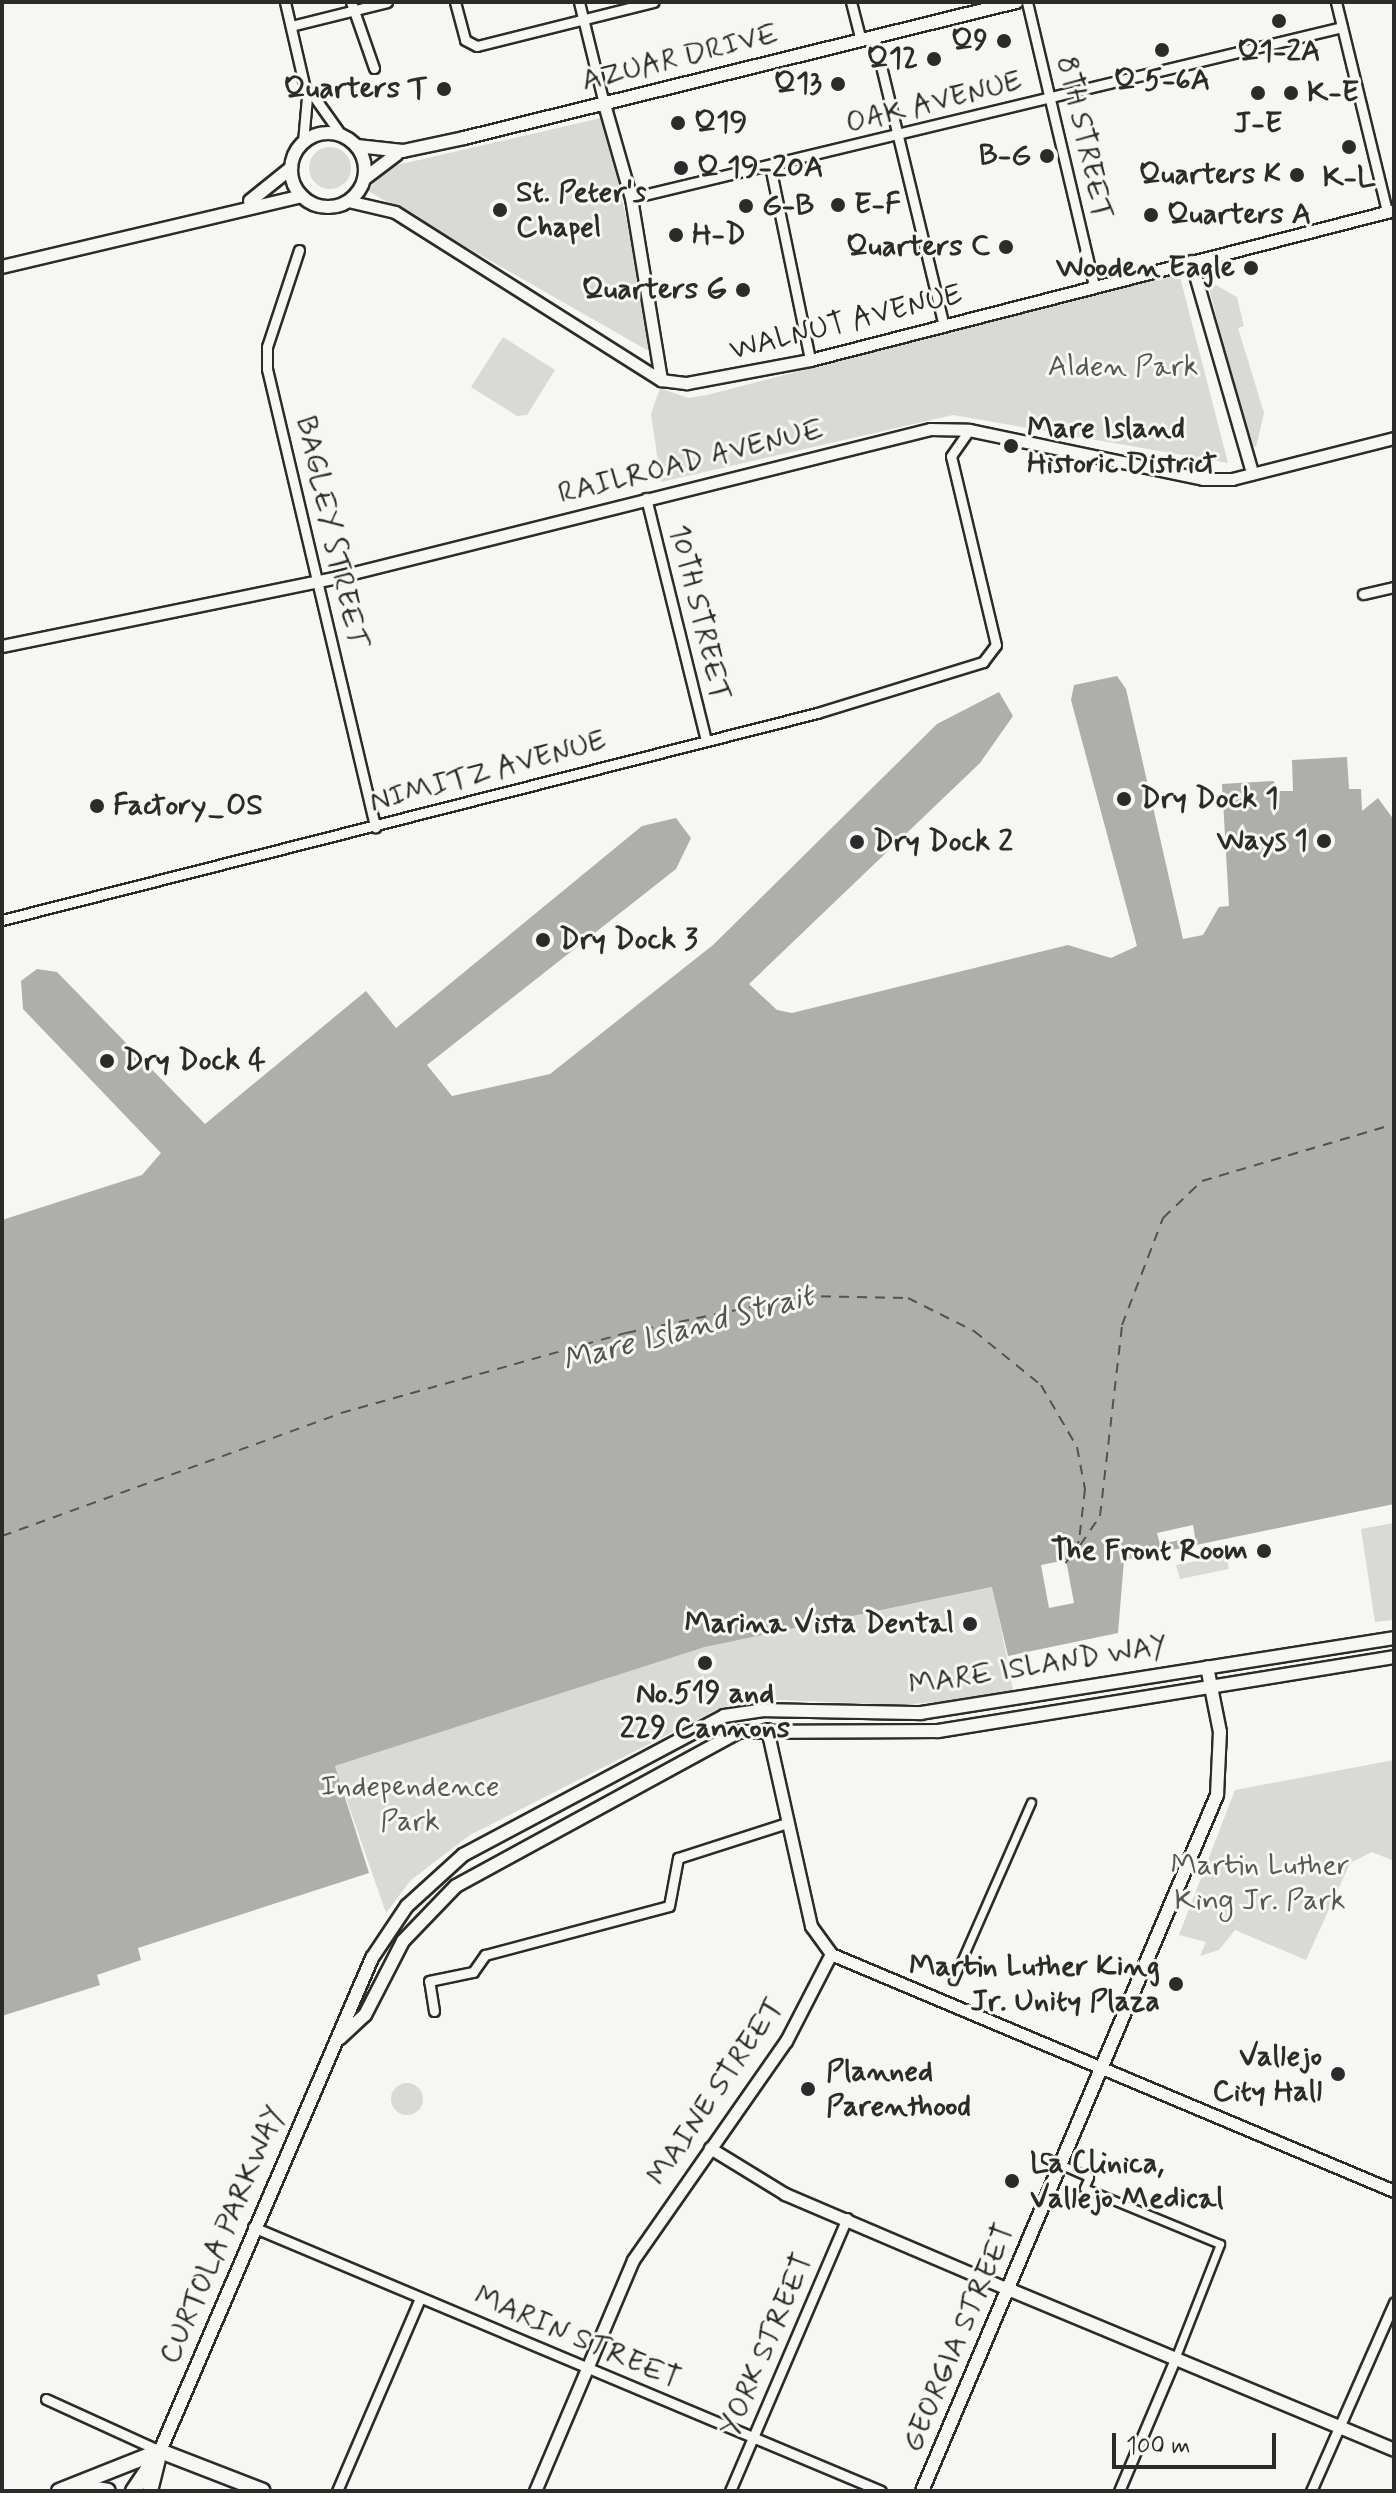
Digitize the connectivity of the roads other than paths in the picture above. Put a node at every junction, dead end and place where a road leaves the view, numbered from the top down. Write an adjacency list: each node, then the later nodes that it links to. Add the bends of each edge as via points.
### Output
1 (285, 2): 12 (street)
2 (387, 2): 10 (street)
3 (455, 2): 11 (street, via 473,46)
4 (579, 2): 11 (street)
5 (654, 2): 11 (street)
6 (851, 2): 14 (street)
7 (1016, 2): 14 (main road, AZUAR DRIVE)
8 (1027, 2): 17 (street, 8TH STREET)
9 (1336, 2): 13 (street)
10 (352, 6): 12 (street); 15 (street)
11 (583, 20): 18 (street)
12 (291, 26): 16 (street)
13 (1342, 27): 17 (street, OAK AVENUE); 31 (street)
14 (868, 39): 18 (main road, AZUAR DRIVE); 20 (street)
15 (374, 68)
16 (304, 76): 19 (street, via 324,120); 21 (street, via 309,124)
17 (1051, 99): 20 (street, OAK AVENUE); 35 (street, 8TH STREET)
18 (604, 104): 23 (main road, AZUAR DRIVE); 28 (street)
19 (342, 136): 21 (main road, via 319,134); 22 (main road)
20 (899, 138): 24 (street, OAK AVENUE); 36 (street)
21 (303, 142): 25 (main road)
22 (357, 146): 23 (main road, AZUAR DRIVE); 26 (main road)
23 (403, 151): 26 (main road, AZUAR DRIVE)
24 (770, 166): 28 (street, OAK AVENUE); 37 (street)
25 (291, 168): 27 (main road); 30 (main road)
26 (364, 179): 29 (main road)
27 (302, 196): 29 (main road, via 323,207); 30 (main road)
28 (631, 198): 38 (street)
29 (348, 201): 38 (street, via 395,212)
30 (244, 205): 34 (main road)
31 (1391, 211): 33 (street, WALNUT AVENUE)
32 (299, 250): 43 (street, BAGLEY STREET, via 267,347 267,369)
33 (1191, 261): 35 (street, WALNUT AVENUE); 41 (street)
34 (2, 267)
35 (1094, 286): 36 (street, WALNUT AVENUE)
36 (943, 323): 37 (street, WALNUT AVENUE)
37 (810, 360): 38 (street, WALNUT AVENUE, via 687,383)
38 (661, 380)
39 (969, 430): 41 (street, RAILROAD AVENUE, via 1192,477); 42 (street, RAILROAD AVENUE, via 909,433); 47 (street, NIMITZ AVENUE, via 951,456 996,645 983,662 817,713)
40 (1394, 438): 41 (street, RAILROAD AVENUE)
41 (1252, 473)
42 (646, 498): 43 (street, RAILROAD AVENUE); 47 (street, 10TH STREET)
43 (319, 581): 46 (street, RAILROAD AVENUE); 48 (street, BAGLEY STREET)
44 (1394, 587): 45 (street)
45 (1363, 594)
46 (2, 646)
47 (706, 740): 48 (street, NIMITZ AVENUE)
48 (375, 827): 49 (street, NIMITZ AVENUE)
49 (2, 920)
50 (1394, 1638): 52 (main road, MARE ISLAND WAY)
51 (1394, 1657): 53 (main road, MARE ISLAND WAY)
52 (1207, 1667): 53 (main road, GEORGIA STREET); 54 (main road, MARE ISLAND WAY, via 921,1713)
53 (1212, 1685): 55 (main road, MARE ISLAND WAY, via 938,1731); 64 (main road, GEORGIA STREET, via 1222,1755 1217,1795)
54 (764, 1710): 55 (main road); 58 (main road, MARE ISLAND WAY, via 699,1725 463,1855)
55 (767, 1729): 57 (street); 59 (main road, MARE ISLAND WAY, via 701,1746 493,1860)
56 (1031, 1802): 61 (street)
57 (787, 1823): 60 (street, via 811,1926); 62 (street, via 678,1858 669,1906 485,1955 473,1972 429,1981)
58 (407, 1906): 63 (main road, CURTOLA PARKWAY, via 372,1958)
59 (420, 1918): 63 (main road, CURTOLA PARKWAY, via 365,2015)
60 (831, 1954): 64 (street); 65 (street, MAINE STREET, via 786,2041)
61 (953, 1980)
62 (434, 2011)
63 (338, 2040): 70 (main road, CURTOLA PARKWAY)
64 (1103, 2069): 67 (main road, GEORGIA STREET); 68 (street)
65 (710, 2148): 69 (street, via 778,2190); 75 (street, MAINE STREET, via 633,2260)
66 (1046, 2158): 67 (street)
67 (1062, 2165): 71 (main road, GEORGIA STREET); 74 (street, via 1089,2177 1084,2188 1220,2244)
68 (1394, 2191)
69 (847, 2218): 71 (street); 78 (street, YORK STREET)
70 (253, 2227): 72 (street, MARIN STREET); 80 (main road, CURTOLA PARKWAY)
71 (1008, 2289): 74 (main road); 90 (main road, GEORGIA STREET)
72 (420, 2298): 75 (street, MARIN STREET); 86 (street)
73 (1394, 2303): 77 (street)
74 (1175, 2359): 77 (main road); 91 (street)
75 (588, 2368): 78 (street, MARIN STREET); 87 (street, MAINE STREET)
76 (46, 2399): 80 (street)
77 (1341, 2426): 79 (main road); 92 (street)
78 (753, 2437): 88 (street, YORK STREET); 89 (street, MARIN STREET)
79 (1394, 2450)
80 (160, 2451): 81 (main road); 83 (main road, CURTOLA PARKWAY); 84 (main road, CURTOLA PARKWAY); 85 (main road)
81 (64, 2488): 82 (main road)
82 (108, 2491)
83 (133, 2491)
84 (150, 2491)
85 (263, 2491)
86 (337, 2491)
87 (535, 2491)
88 (730, 2491)
89 (881, 2491)
90 (922, 2491)
91 (1119, 2491)
92 (1311, 2491)

